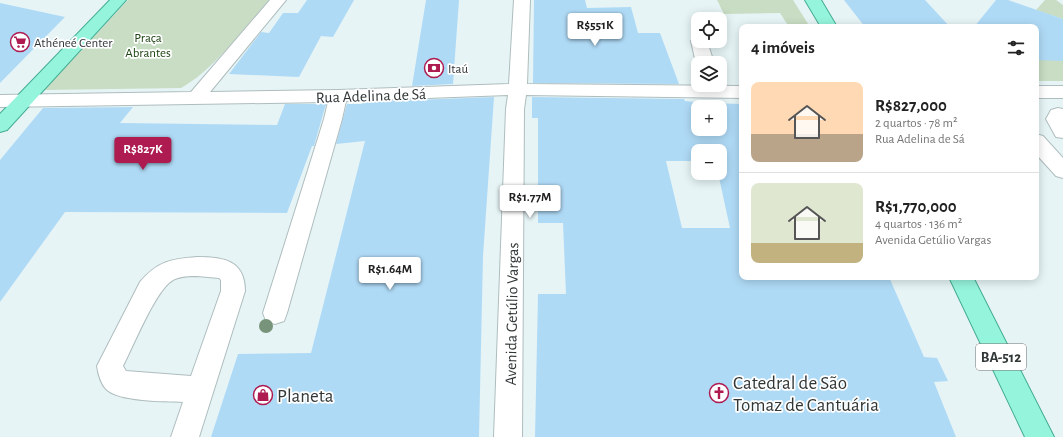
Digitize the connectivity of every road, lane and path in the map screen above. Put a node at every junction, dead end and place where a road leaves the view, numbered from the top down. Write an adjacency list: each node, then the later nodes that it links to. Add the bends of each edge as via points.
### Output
1 (118, 0): 15 (main road)
2 (278, 0): 13 (street)
3 (522, 0): 7 (street, Avenida Getúlio Vargas)
4 (813, 0): 5 (main road)
5 (827, 24)
6 (691, 88): 7 (street, Rua Adelina de Sá)
7 (518, 89): 12 (street, Rua Adelina de Sá); 25 (street, Avenida Getúlio Vargas, via 515,109)
8 (727, 90): 9 (street, Rua Adelina de Sá)
9 (739, 92)
10 (1039, 92): 11 (street)
11 (1063, 92)
12 (338, 96): 13 (street, Rua Adelina de Sá); 22 (street)
13 (194, 99): 15 (street, Rua Adelina de Sá)
14 (0, 101): 15 (street, Rua Adelina de Sá)
15 (22, 101): 17 (main road)
16 (1063, 114): 18 (street, via 1058,114 1055,119)
17 (0, 126)
18 (1063, 132)
19 (1039, 144): 20 (street)
20 (1063, 171)
21 (962, 280): 26 (main road, BA-512)
22 (275, 313)
23 (201, 390): 23 (street, via 131,386 120,384 112,377 110,366 149,290 165,272 177,268 219,267 232,277 233,291); 24 (street)
24 (185, 437)
25 (508, 437)
26 (1040, 437)

